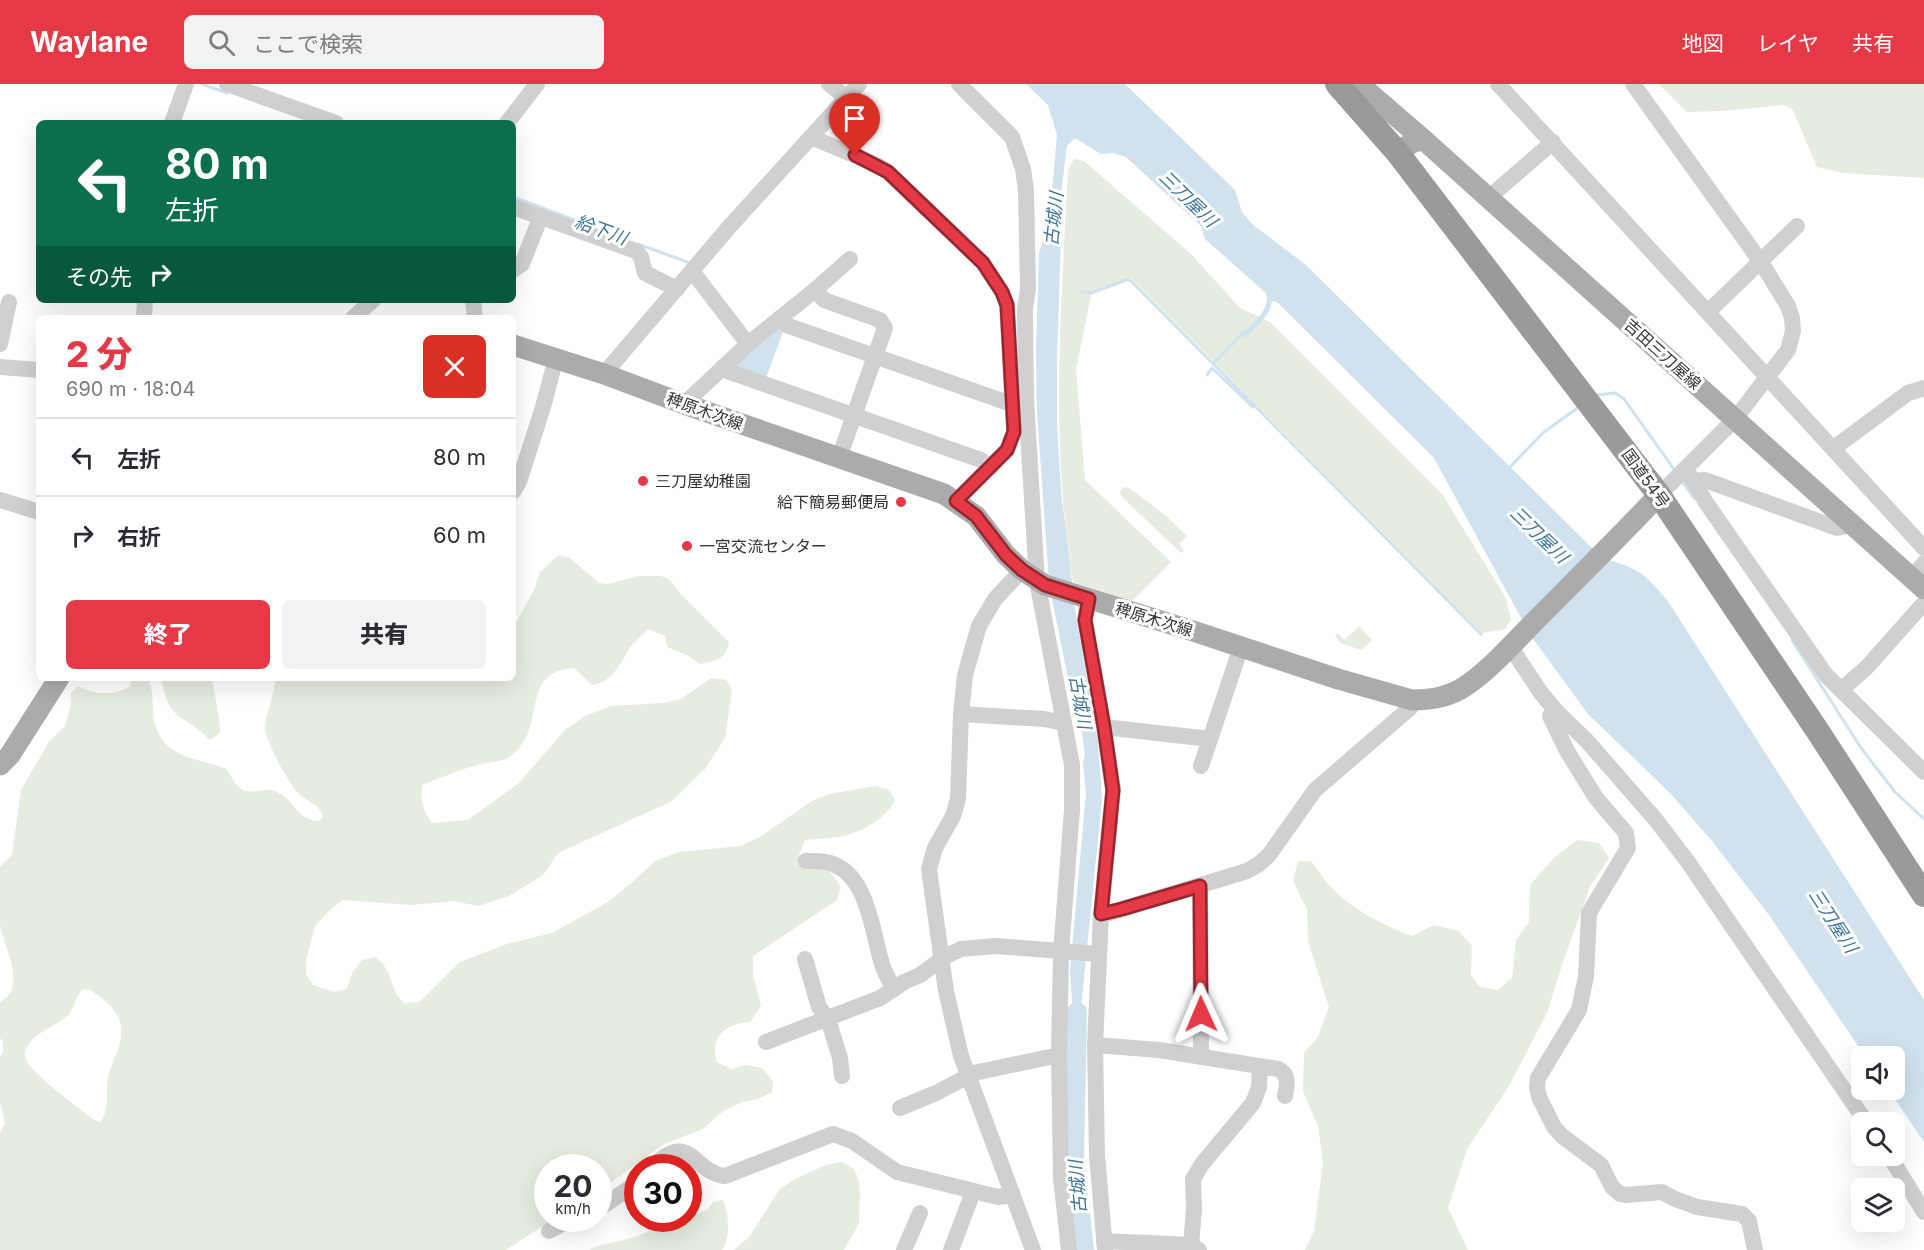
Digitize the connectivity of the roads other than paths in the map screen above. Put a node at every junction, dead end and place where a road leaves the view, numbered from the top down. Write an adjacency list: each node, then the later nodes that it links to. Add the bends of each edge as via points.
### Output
1 (186, 84): 12 (street)
2 (227, 84): 13 (street)
3 (537, 84): 14 (street)
4 (829, 84): 11 (street)
5 (859, 84): 11 (street)
6 (959, 84): 60 (street, via 1012,137 1023,169 1028,289 1026,400)
7 (1337, 84): 18 (highway, 国道54号)
8 (1359, 84): 16 (main road, 吉田三刀屋線)
9 (1498, 84): 17 (street)
10 (1633, 84): 24 (street)
11 (846, 97): 15 (street)
12 (173, 120)
13 (328, 120)
14 (509, 120)
15 (811, 137): 26 (street); 46 (street, via 888,172 992,274 1007,305)
16 (1425, 141): 18 (main road, via 1415,141); 19 (main road, 吉田三刀屋線)
17 (1553, 142): 19 (street); 31 (street)
18 (1396, 152): 52 (highway, 国道54号)
19 (1487, 199): 48 (main road, 吉田三刀屋線)
20 (516, 208): 21 (street)
21 (541, 216): 25 (street, via 522,264); 27 (street, via 636,251 645,273)
22 (1797, 225): 24 (street)
23 (850, 259): 28 (street)
24 (1761, 262): 31 (street); 43 (street, via 1792,318 1788,350)
25 (516, 268)
26 (692, 271): 27 (street); 35 (street)
27 (677, 289): 42 (street)
28 (815, 290): 33 (street); 37 (street, via 824,300 883,322 885,328)
29 (9, 302): 34 (street)
30 (370, 303): 32 (street)
31 (1708, 312): 43 (street)
32 (356, 315)
33 (780, 318): 35 (street); 37 (street, via 786,325)
34 (0, 344)
35 (748, 344): 40 (street)
36 (516, 346): 38 (main road, 稗原木次線)
37 (876, 356): 46 (street); 47 (street)
38 (556, 358): 42 (main road, 稗原木次線); 53 (street)
39 (0, 367): 41 (street)
40 (723, 367): 45 (street); 47 (street)
41 (36, 370)
42 (604, 374): 45 (main road, 稗原木次線)
43 (1770, 374): 48 (street); 49 (street)
44 (1924, 388): 49 (street, via 1908,393)
45 (684, 404): 50 (main road, 稗原木次線)
46 (1014, 405): 51 (street, via 1011,441)
47 (855, 416): 50 (street); 51 (street, via 981,460)
48 (1735, 419): 52 (street); 57 (main road, 吉田三刀屋線)
49 (1834, 448): 58 (street)
50 (839, 458): 55 (main road, 稗原木次線)
51 (990, 468): 55 (street)
52 (1673, 485): 57 (street, via 1705,480 1838,528); 63 (main road, 稗原木次線); 66 (street, via 1707,504 1826,675); 78 (highway, 国道54号, via 1817,730)
53 (516, 487)
54 (0, 500): 56 (street)
55 (956, 501): 60 (main road, 稗原木次線, via 976,516 1006,555)
56 (36, 512)
57 (1852, 525): 59 (main road, 吉田三刀屋線)
58 (1924, 548)
59 (1920, 577)
60 (1034, 578): 61 (main road, 稗原木次線); 69 (street, via 995,599 979,626 965,675); 70 (street)
61 (1083, 598): 64 (main road, 稗原木次線); 71 (street)
62 (1924, 603): 66 (street)
63 (1513, 644): 67 (main road, 稗原木次線, via 1464,688 1437,698); 68 (street)
64 (1242, 646): 67 (main road, 稗原木次線); 72 (street)
65 (57, 681): 73 (main road)
66 (1841, 690): 75 (street)
67 (1412, 700): 77 (street, via 1410,708 1315,790 1259,864)
68 (1554, 709): 95 (street, via 1587,741 1688,861); 108 (street, via 1550,716 1567,751 1596,798 1626,833 1628,848 1592,904 1579,1010 1538,1078 1539,1097 1562,1136 1601,1165 1620,1194 1662,1192 1697,1207 1742,1214 1749,1221)
69 (961, 714): 70 (street, via 1044,718); 83 (street, via 958,799 929,869)
70 (1064, 723): 80 (street, via 1072,765 1072,810)
71 (1104, 727): 72 (street); 79 (street, via 1113,790)
72 (1210, 740): 74 (street)
73 (0, 765)
74 (1201, 766)
75 (1924, 772)
76 (806, 861): 84 (street, via 828,862 851,877 868,907 882,966)
77 (1200, 886): 79 (street); 89 (street)
78 (1924, 895)
79 (1101, 914): 81 (street)
80 (1063, 952): 81 (street); 83 (street, via 996,946 961,949); 88 (street)
81 (1096, 954): 87 (street)
82 (805, 959): 85 (street, via 819,1006)
83 (941, 960): 84 (street); 92 (street)
84 (894, 989): 85 (street)
85 (828, 1019): 86 (street); 91 (street)
86 (766, 1042)
87 (1095, 1045): 89 (street); 102 (street, via 1097,1155)
88 (1059, 1054): 92 (street); 107 (street, via 1061,1178)
89 (1202, 1057): 90 (street)
90 (1260, 1067): 93 (street, via 1285,1074); 103 (street, via 1253,1103 1193,1179)
91 (842, 1076)
92 (969, 1076): 94 (street); 99 (street)
93 (1285, 1096)
94 (900, 1108)
95 (1859, 1112)
96 (702, 1164): 98 (street, via 714,1174 725,1176 833,1134 852,1141 897,1172)
97 (1895, 1166): 100 (street)
98 (973, 1192): 99 (street, via 999,1197); 105 (street)
99 (1013, 1195): 106 (street)
100 (1924, 1212)
101 (920, 1213): 104 (street)
102 (1105, 1246): 103 (street)
103 (1195, 1247)
104 (904, 1250)
105 (951, 1250)
106 (1033, 1250)
107 (1069, 1250)
108 (1755, 1250)

